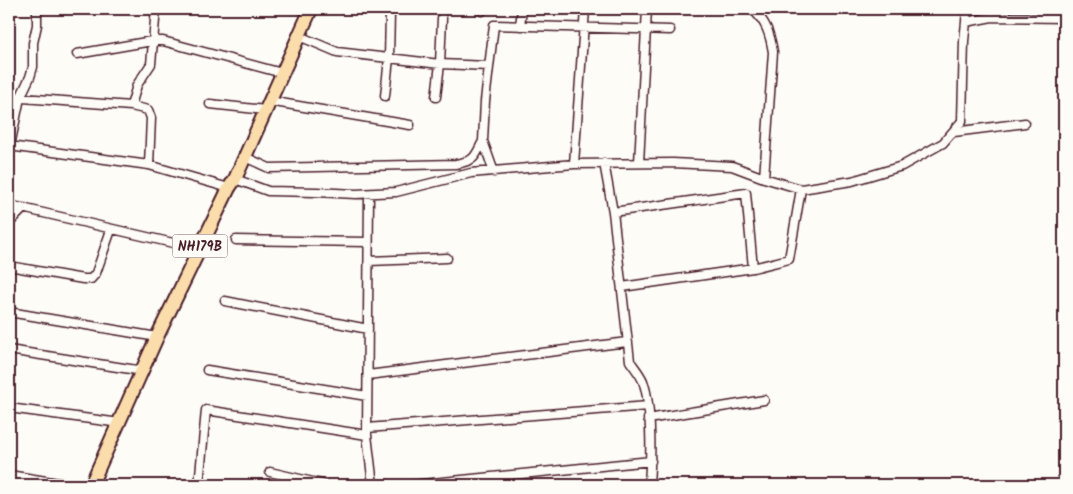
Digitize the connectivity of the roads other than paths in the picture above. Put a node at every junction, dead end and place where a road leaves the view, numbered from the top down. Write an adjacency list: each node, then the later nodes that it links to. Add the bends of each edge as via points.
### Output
1 (37, 9): 27 (street, via 33,67)
2 (156, 9): 18 (street)
3 (311, 9): 17 (highway, NH179B)
4 (522, 9): 13 (street)
5 (585, 9): 14 (street)
6 (647, 9): 15 (street)
7 (752, 9): 42 (street, via 766,26 772,52)
8 (967, 9): 12 (street)
9 (390, 13): 20 (street)
10 (442, 18): 21 (street)
11 (1064, 18): 12 (street, via 992,17)
12 (966, 22): 33 (street, via 962,121)
13 (520, 26): 14 (street); 22 (street, via 494,25)
14 (583, 28): 15 (street); 39 (street)
15 (646, 30): 16 (street); 38 (street)
16 (670, 30)
17 (299, 36): 20 (street, via 337,52); 23 (highway, NH179B)
18 (152, 41): 19 (street); 23 (street, via 175,43); 29 (street, via 151,64 137,85)
19 (77, 54)
20 (389, 58): 21 (street); 24 (street)
21 (440, 64): 22 (street); 26 (street)
22 (489, 66): 34 (street)
23 (282, 73): 30 (highway, NH179B)
24 (385, 96)
25 (9, 97): 27 (street)
26 (436, 97)
27 (20, 98): 29 (street); 35 (street)
28 (210, 104): 30 (street)
29 (130, 106): 40 (street, via 144,108 151,113)
30 (267, 106): 32 (street); 36 (highway, NH179B)
31 (1025, 123): 33 (street)
32 (410, 125)
33 (954, 132): 44 (street, via 943,143 902,166 852,181)
34 (483, 141): 36 (street, via 477,156 471,161 456,164 270,168); 41 (street)
35 (10, 146): 40 (street)
36 (245, 157): 43 (highway, NH179B)
37 (604, 163): 38 (street); 39 (street); 48 (street)
38 (639, 163): 42 (street, via 732,166)
39 (574, 164): 41 (street)
40 (149, 165): 43 (street)
41 (494, 172): 45 (street, via 470,173 396,192)
42 (764, 178): 44 (street)
43 (232, 183): 45 (street, via 268,191); 53 (highway, NH179B)
44 (801, 189): 57 (street, via 789,258)
45 (368, 194): 52 (street)
46 (9, 205): 47 (street)
47 (24, 208): 49 (street); 50 (street)
48 (613, 212): 57 (street, via 746,193); 58 (street)
49 (9, 224)
50 (111, 230): 53 (street); 56 (street, via 91,279)
51 (236, 240): 52 (street)
52 (367, 242): 55 (street)
53 (199, 249): 62 (highway, NH179B)
54 (447, 258): 55 (street)
55 (369, 261): 61 (street)
56 (9, 266)
57 (753, 268): 58 (street)
58 (622, 287): 63 (street)
59 (225, 301): 61 (street)
60 (9, 312): 62 (street)
61 (368, 329): 67 (street)
62 (158, 337): 65 (highway, NH179B)
63 (627, 342): 67 (street); 70 (street, via 630,361 642,380)
64 (9, 350): 65 (street)
65 (143, 370): 73 (highway, NH179B)
66 (207, 370): 68 (street)
67 (368, 375): 68 (street)
68 (367, 396): 74 (street)
69 (764, 400): 72 (street)
70 (648, 406): 72 (street); 74 (street)
71 (9, 408): 73 (street)
72 (648, 418): 75 (street)
73 (120, 424): 79 (highway, NH179B)
74 (367, 431): 80 (street, via 206,410); 82 (street)
75 (651, 461): 83 (street); 84 (street)
76 (270, 472): 81 (street)
77 (9, 475): 78 (street)
78 (71, 485)
79 (91, 485)
80 (200, 485)
81 (326, 485)
82 (373, 485)
83 (412, 485)
84 (649, 485)

